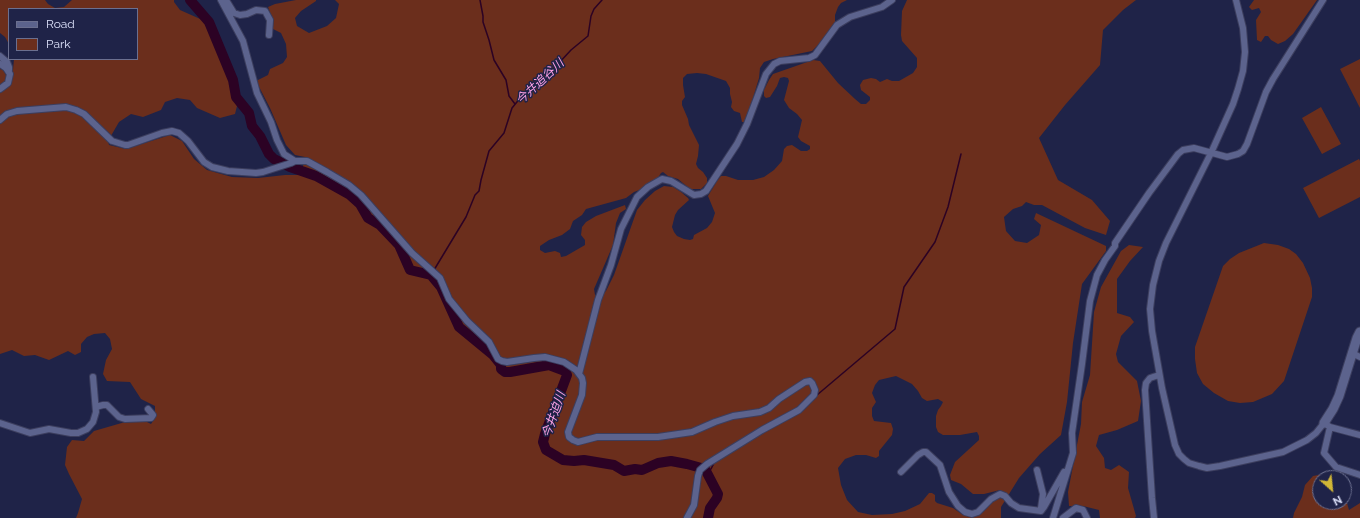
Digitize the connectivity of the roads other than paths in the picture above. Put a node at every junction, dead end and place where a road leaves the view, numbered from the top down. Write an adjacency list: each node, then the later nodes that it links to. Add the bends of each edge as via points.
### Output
1 (221, 0): 13 (street, via 243,41 257,93 277,140 284,154)
2 (226, 0): 6 (street, via 234,13 240,15 256,10 265,11 270,20)
3 (892, 0): 16 (street, via 882,7 850,17 837,25 815,55 774,64 766,74 737,144 706,191 694,195 671,181 662,179 648,186 637,197 621,229 598,300)
4 (1236, 0): 12 (street, via 1243,28 1243,71 1233,104)
5 (1323, 0): 12 (street, via 1266,92 1243,151 1227,158)
6 (270, 35)
7 (0, 56): 9 (street, via 7,62)
8 (0, 64): 9 (street)
9 (9, 70): 10 (street, via 9,80)
10 (0, 89)
11 (0, 120): 13 (street, via 7,114 17,111 66,107 84,114 112,141 125,145 162,133 179,133 204,162 228,171 263,172)
12 (1211, 153): 17 (street, via 1166,243 1153,285 1150,309); 24 (street, via 1189,148 1178,154 1115,243 1098,275 1090,301 1072,433 1073,453)
13 (294, 161): 16 (street, via 306,161 361,195 412,253 440,278 449,299 489,342 498,359 507,362 545,357 564,362)
14 (1360, 332): 15 (street)
15 (1356, 355): 22 (street)
16 (580, 374): 29 (street, via 583,383 582,395 568,432 569,437 578,442 598,438 658,437 692,432 733,416 760,412 805,382 812,383 814,395 799,410 762,430 700,470 696,498)
17 (1159, 375): 22 (street, via 1175,445 1184,459 1199,466 1220,466 1283,452 1307,440); 33 (street, via 1150,378 1145,390)
18 (93, 377): 19 (street)
19 (96, 407): 20 (street, via 107,405 120,417 125,418 151,418 153,415); 21 (street, via 93,422 87,429 78,433 49,429 30,433)
20 (148, 409)
21 (0, 423)
22 (1328, 425): 23 (street); 27 (street, via 1324,453 1336,467)
23 (1360, 435)
24 (1069, 466): 28 (street); 30 (street)
25 (1037, 470): 28 (street, via 1043,494)
26 (901, 472): 28 (street, via 918,455 925,452 940,465 949,492 965,512 978,512 1000,494 1019,508)
27 (1360, 475)
28 (1041, 511)
29 (687, 518)
30 (1053, 518)
31 (1062, 518): 32 (street, via 1077,508 1083,510)
32 (1087, 518)
33 (1154, 518)

